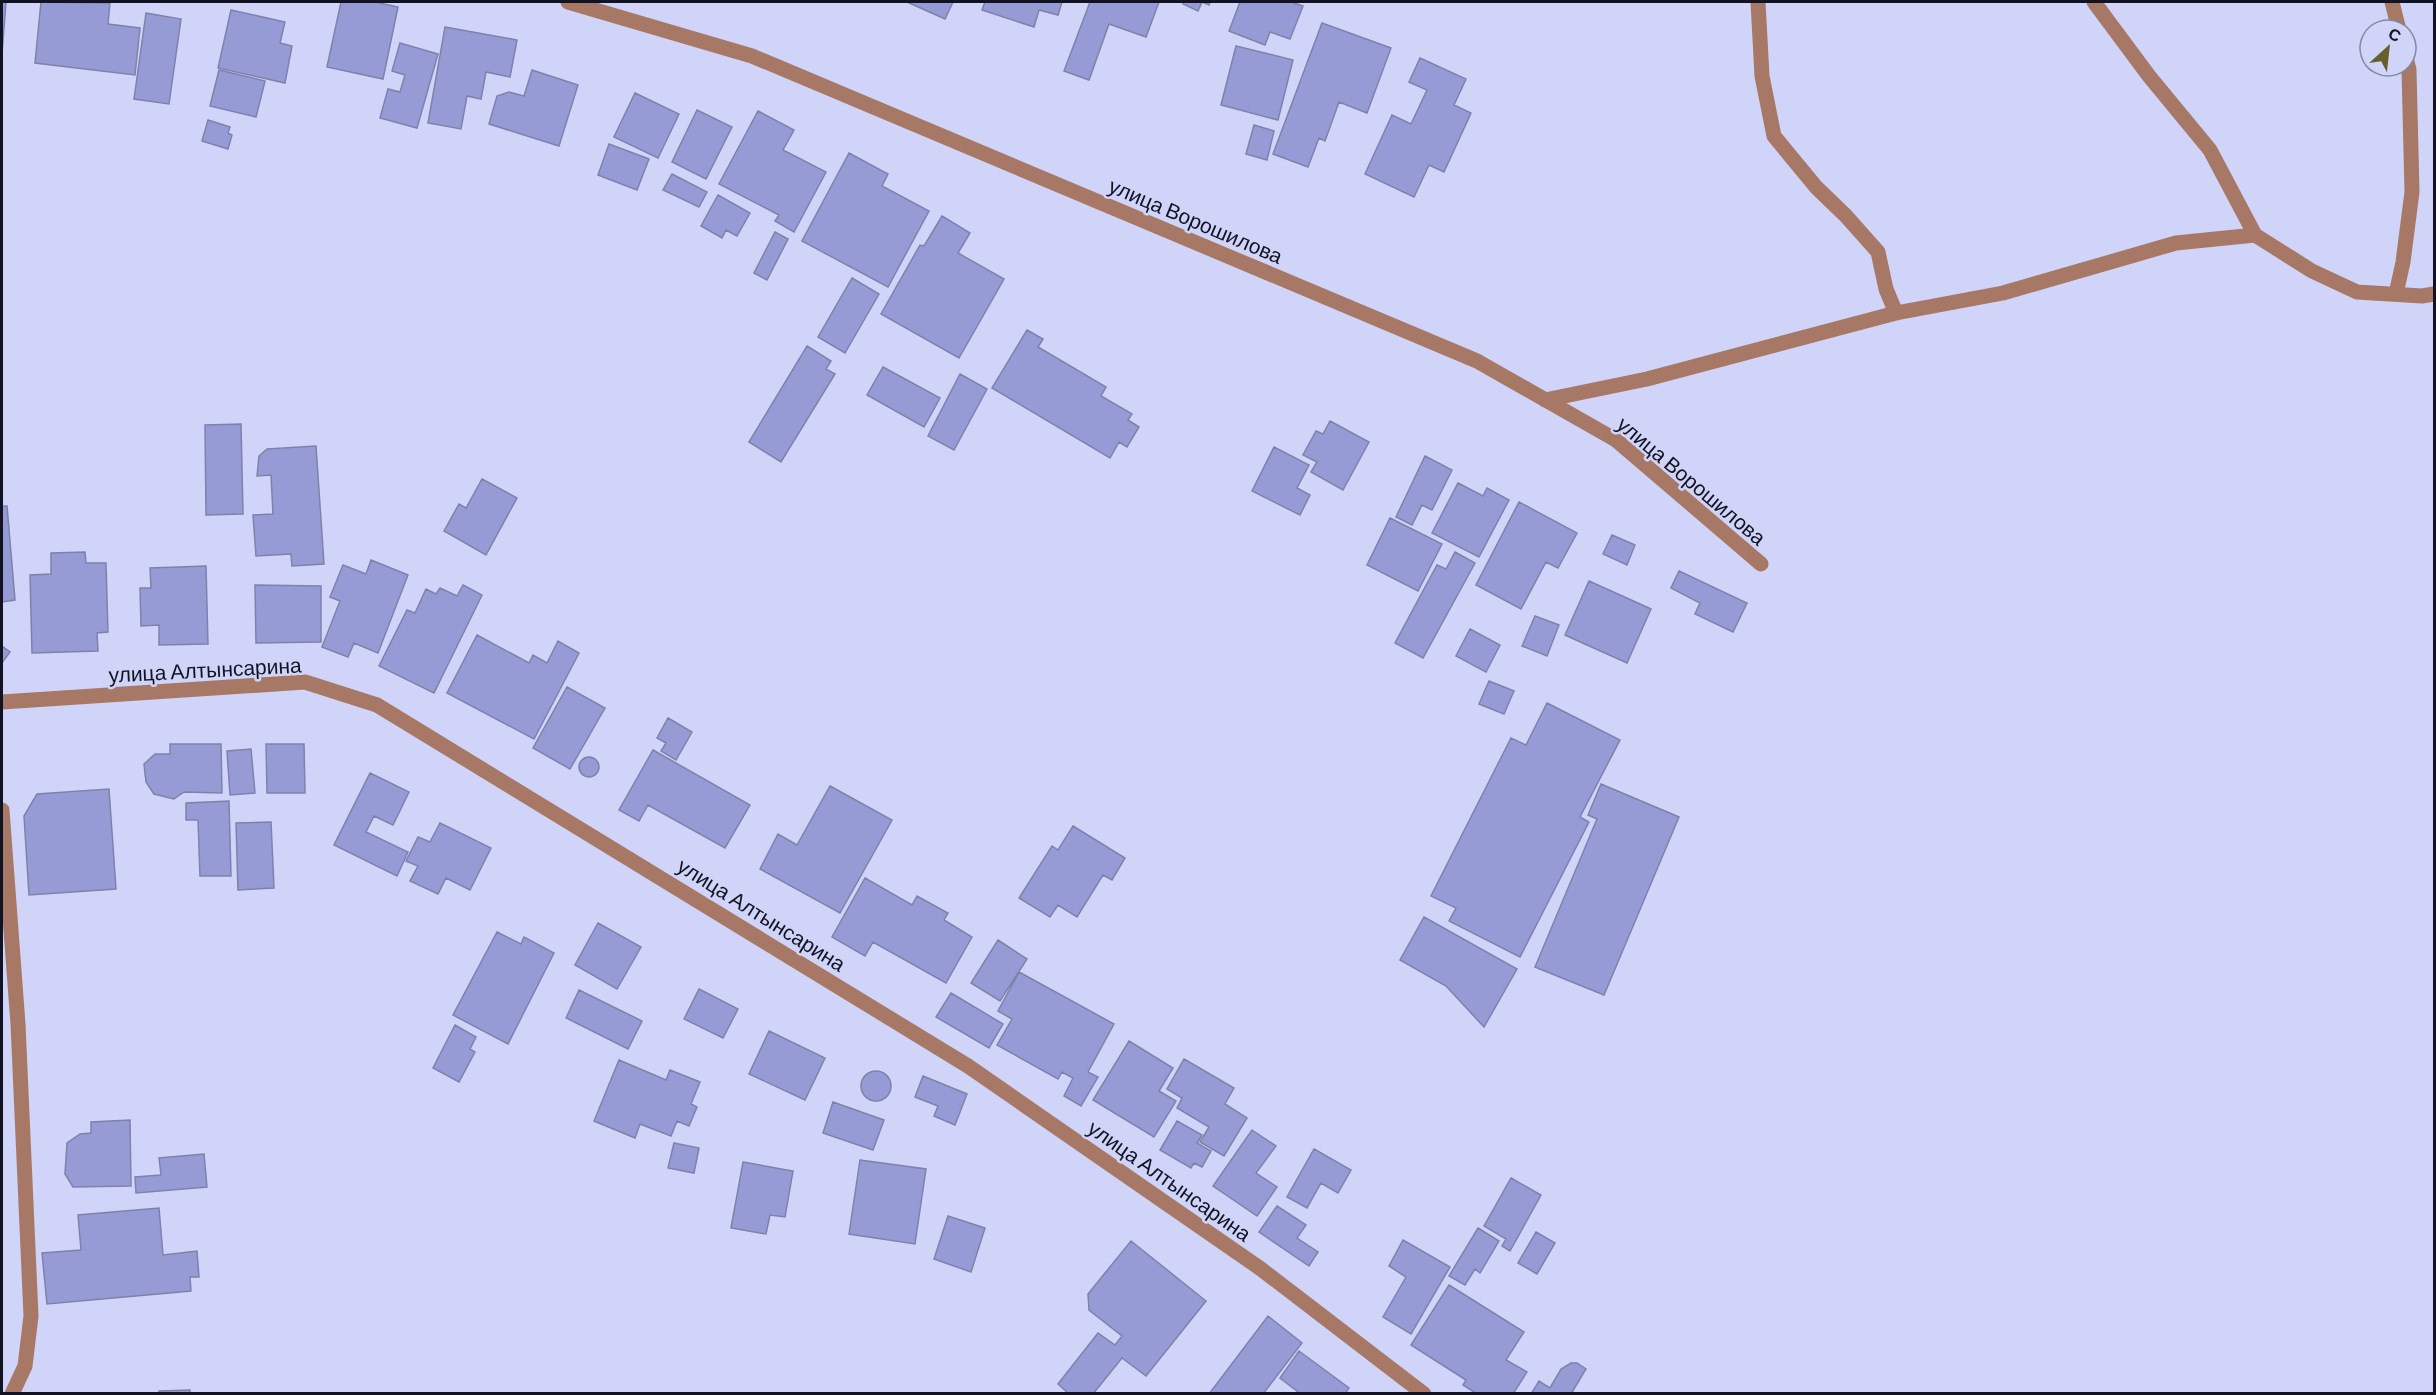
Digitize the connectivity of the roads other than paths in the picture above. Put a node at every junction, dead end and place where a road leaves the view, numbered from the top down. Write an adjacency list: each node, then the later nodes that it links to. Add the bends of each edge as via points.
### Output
1 (568, 2): 11 (street, улица Ворошилова, via 752,56 1478,361)
2 (1758, 2): 10 (street, via 1762,76 1774,136 1878,252)
3 (2094, 2): 7 (street, via 2210,150)
4 (2392, 2): 5 (street)
5 (2396, 18)
6 (2409, 78): 8 (street, via 2412,192)
7 (2255, 235): 8 (street, via 2312,271 2356,292); 10 (street, via 2176,243 2003,293)
8 (2396, 294): 9 (street)
9 (2434, 294)
10 (1896, 313): 11 (street, via 1647,379)
11 (1545, 400): 12 (street, улица Ворошилова, via 1616,440)
12 (1761, 564)
13 (2, 702): 16 (street, улица Алтынсарина, via 304,682 377,705 968,1066 1261,1269)
14 (2, 810): 15 (street, via 18,1024 31,1316 25,1366)
15 (12, 1394)
16 (1424, 1394)

